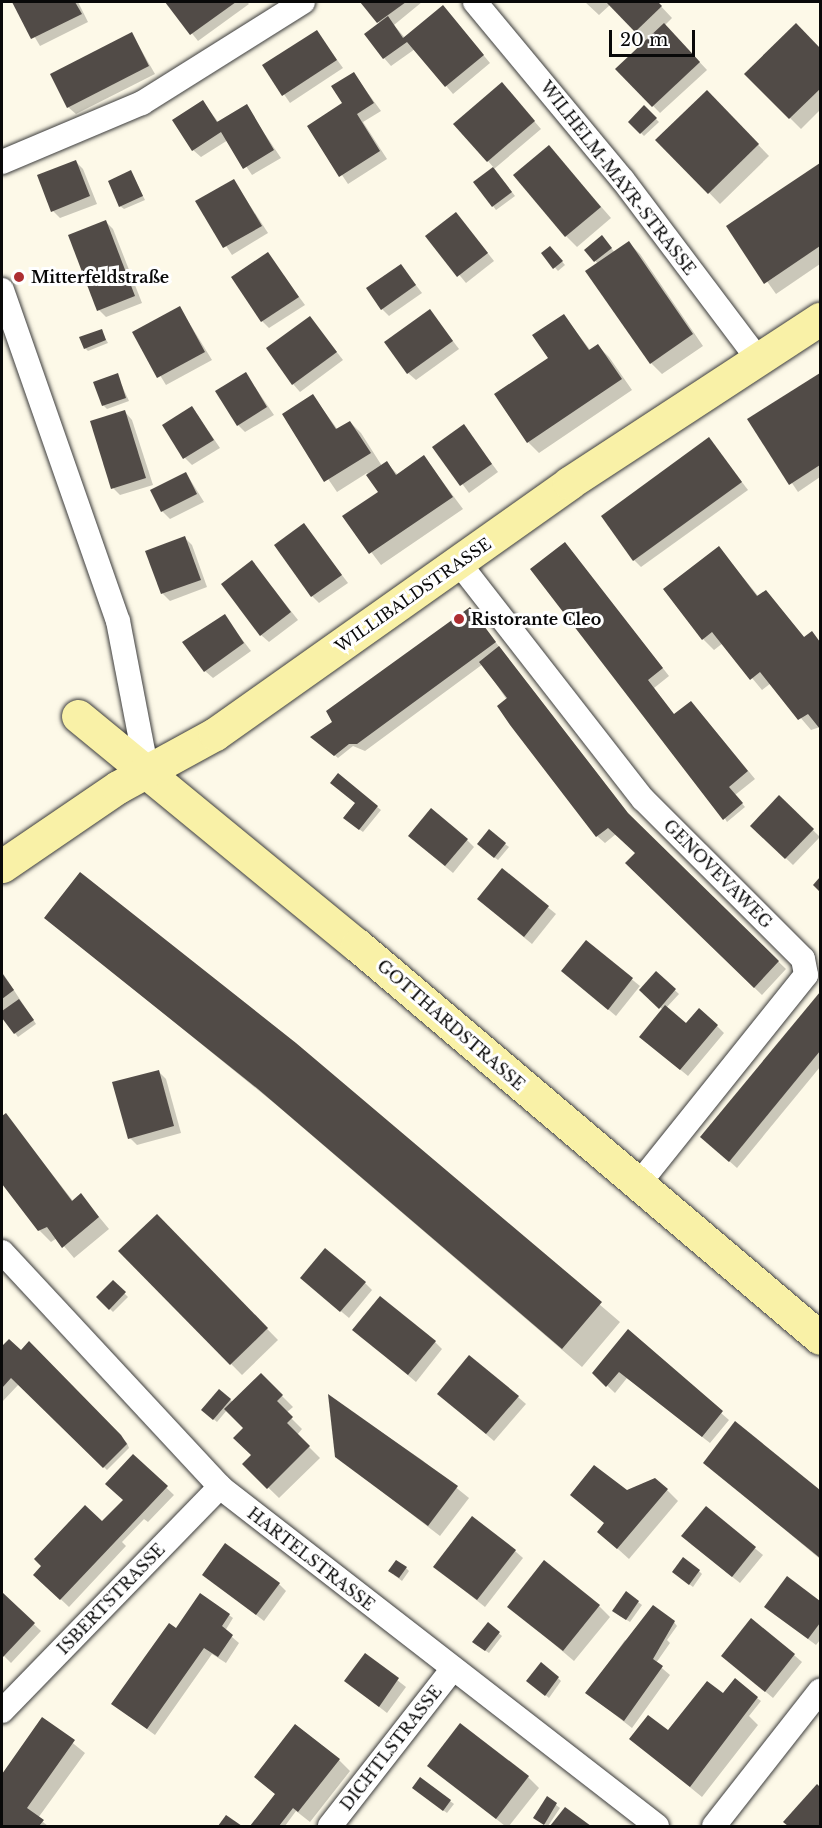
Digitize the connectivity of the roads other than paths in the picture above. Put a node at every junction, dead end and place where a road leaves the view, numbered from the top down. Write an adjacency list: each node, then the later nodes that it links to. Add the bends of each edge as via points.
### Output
1 (303, 2): 3 (street, via 142,103)
2 (475, 2): 6 (street, WILHELM-MAYR-STRASSE, via 623,180)
3 (2, 162)
4 (2, 290): 9 (street, via 118,621)
5 (820, 319): 6 (street, WILLIBALDSTRASSE)
6 (757, 358): 7 (street, WILLIBALDSTRASSE)
7 (459, 562): 9 (street, WILLIBALDSTRASSE, via 215,734); 11 (street, GENOVEVAWEG, via 643,799 803,959 806,975)
8 (78, 716): 9 (street, GOTTHARDSTRASSE)
9 (147, 772): 10 (street, WILLIBALDSTRASSE, via 111,791); 11 (street, GOTTHARDSTRASSE)
10 (2, 866)
11 (638, 1185): 13 (street, GOTTHARDSTRASSE)
12 (6, 1268): 14 (street, HARTELSTRASSE)
13 (820, 1338)
14 (220, 1487): 15 (street, HARTELSTRASSE); 17 (street, ISBERTSTRASSE)
15 (452, 1670): 18 (street, DICHTLSTRASSE); 19 (street, HARTELSTRASSE)
16 (820, 1691): 20 (street)
17 (2, 1711)
18 (330, 1827)
19 (657, 1827)
20 (714, 1827)

